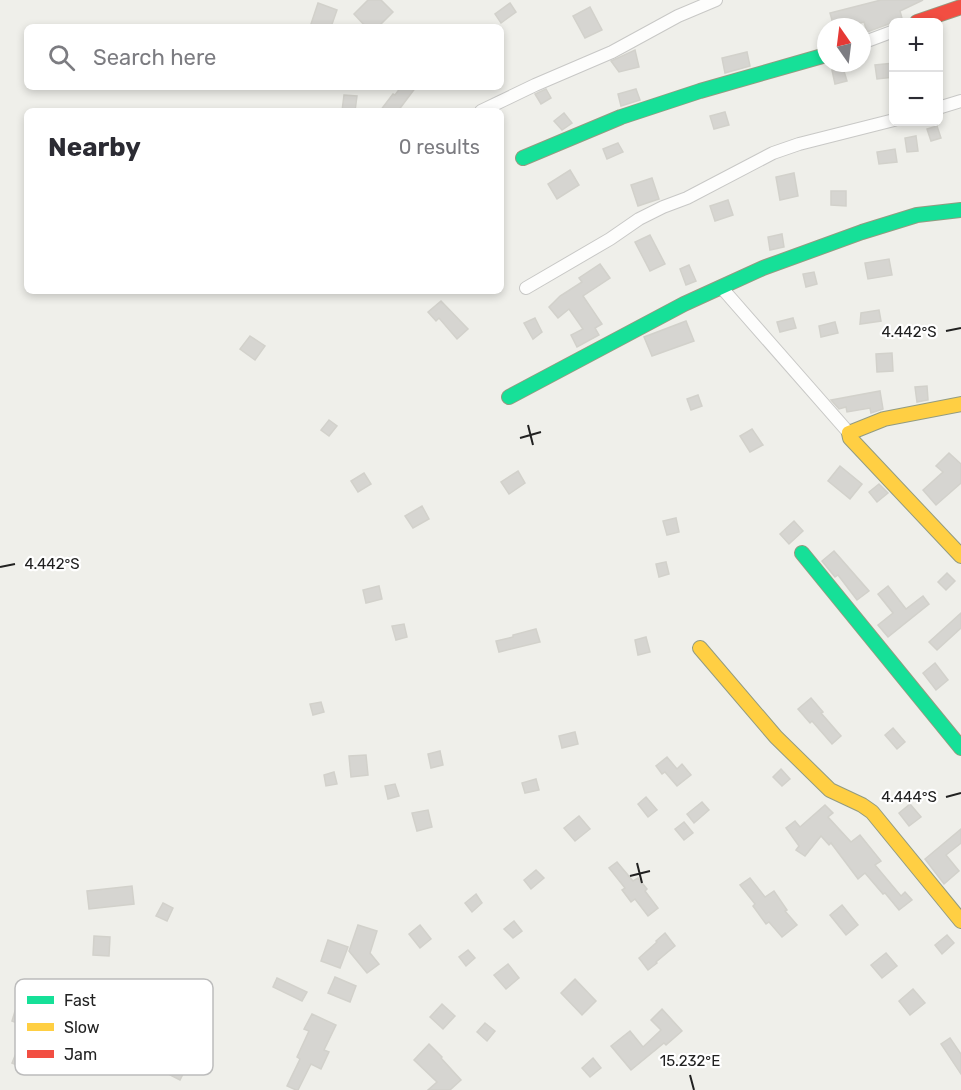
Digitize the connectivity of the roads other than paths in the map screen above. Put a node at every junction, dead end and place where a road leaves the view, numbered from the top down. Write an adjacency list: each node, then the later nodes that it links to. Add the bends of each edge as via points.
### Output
1 (716, 0): 9 (street)
2 (961, 7): 3 (street)
3 (929, 18)
4 (889, 33): 5 (street)
5 (871, 40)
6 (817, 58): 11 (street, via 621,117)
7 (961, 101): 8 (street)
8 (943, 107)
9 (487, 108)
10 (889, 121): 14 (street, via 773,153 639,219)
11 (523, 158)
12 (961, 210): 13 (street, via 917,215 862,232)
13 (721, 287): 15 (street); 17 (street)
14 (526, 288)
15 (509, 397)
16 (961, 404): 17 (street, via 884,419)
17 (849, 433): 19 (street)
18 (802, 553): 21 (street)
19 (961, 556)
20 (700, 648): 22 (street, via 776,737 830,790 872,812)
21 (961, 748)
22 (961, 921)

